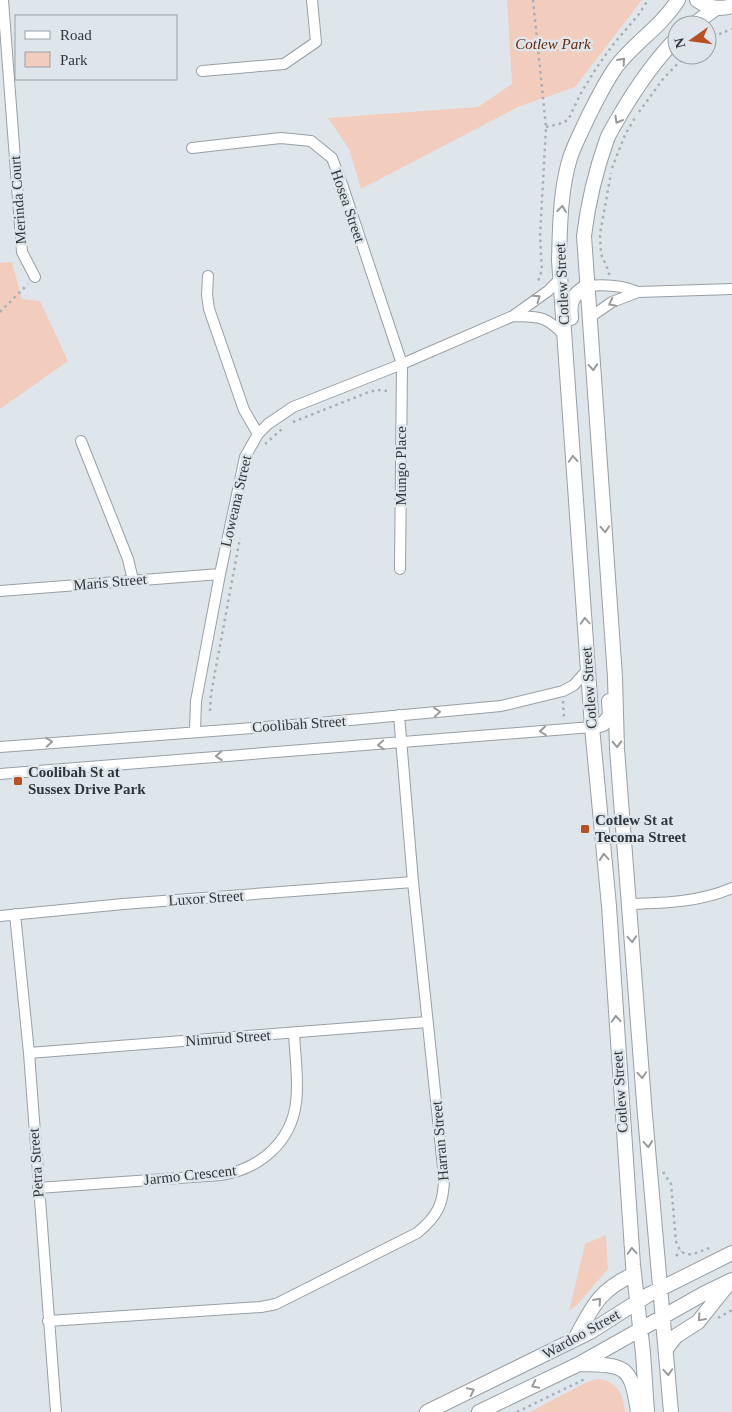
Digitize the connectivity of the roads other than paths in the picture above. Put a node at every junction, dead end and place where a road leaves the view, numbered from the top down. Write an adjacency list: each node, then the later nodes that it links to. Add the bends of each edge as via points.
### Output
1 (3, 0): 12 (street, Merinda Court, via 22,252)
2 (312, 0): 9 (street, via 316,42 284,64)
3 (678, 0): 13 (main road, Cotlew Street, one-way to 3, via 560,224 570,158 596,100 617,66 662,22)
4 (696, 0): 6 (main road)
5 (732, 6): 6 (main road)
6 (716, 8): 7 (main road)
7 (707, 15)
8 (667, 48): 14 (main road, Cotlew Street, one-way to 14, via 630,98 608,137 584,236)
9 (202, 71)
10 (192, 148): 21 (street, Hosea Street, via 281,138 311,142 332,158)
11 (208, 276): 22 (street, via 210,308 244,410)
12 (35, 277)
13 (560, 279): 17 (street, Loweana Street, one-way to 13); 19 (main road, Cotlew Street)
14 (587, 286): 16 (street, via 626,286); 18 (main road, Cotlew Street); 20 (main road, via 572,300 572,336)
15 (732, 289): 16 (street)
16 (638, 292): 18 (street, one-way to 18, via 612,302)
17 (513, 316): 19 (street, Loweana Street, via 539,317); 21 (street, Loweana Street)
18 (589, 318): 29 (main road, Cotlew Street, one-way to 29)
19 (564, 335): 20 (main road, Cotlew Street)
20 (565, 350): 28 (main road, Cotlew Street, one-way to 20)
21 (402, 364): 22 (street, Loweana Street, via 293,407); 24 (street, Mungo Place)
22 (258, 434): 25 (street, Loweana Street, via 244,457)
23 (82, 441): 26 (street, via 128,559)
24 (400, 569)
25 (220, 574): 26 (street, Maris Street); 32 (street, Loweana Street, via 196,701)
26 (133, 580): 27 (street, Maris Street)
27 (0, 591)
28 (588, 669): 30 (street, Coolibah Street, one-way to 28, via 501,706 534,699 574,685); 31 (main road, Cotlew Street)
29 (615, 677): 31 (main road, via 609,693 610,716 603,724); 38 (main road, Cotlew Street, one-way to 38)
30 (399, 715): 32 (street, Coolibah Street); 33 (street, Harran Street)
31 (592, 727): 33 (street, Coolibah Street, one-way to 33); 46 (main road, Cotlew Street, one-way to 31, via 609,906)
32 (195, 731): 34 (street, Coolibah Street, one-way to 32)
33 (401, 744): 35 (street, Coolibah Street, one-way to 35); 36 (street, Harran Street)
34 (0, 747)
35 (0, 774)
36 (413, 882): 39 (street, Luxor Street); 41 (street, Harran Street)
37 (732, 888): 38 (street, via 717,895 690,900)
38 (630, 904): 48 (main road, Cotlew Street, one-way to 48)
39 (15, 914): 40 (street, Luxor Street); 43 (street, Petra Street)
40 (0, 916)
41 (427, 1022): 42 (street, Nimrud Street); 51 (street, Harran Street, via 444,1189 440,1207 417,1233 285,1301 267,1306)
42 (294, 1033): 43 (street, Nimrud Street); 44 (street, Jarmo Crescent, via 295,1114 272,1152 253,1165 221,1175)
43 (29, 1053): 44 (street, Petra Street)
44 (38, 1188): 51 (street, Petra Street)
45 (732, 1253): 48 (main road, Wardoo Street)
46 (634, 1274): 49 (main road, Cotlew Street); 53 (main road, one-way to 46, via 596,1301 617,1282)
47 (732, 1280): 50 (main road, Wardoo Street); 54 (main road, one-way to 54, via 698,1322 676,1336)
48 (660, 1289): 49 (main road, Wardoo Street); 50 (main road, Cotlew Street)
49 (636, 1302): 52 (main road, Cotlew Street); 53 (main road, Wardoo Street)
50 (662, 1316): 52 (main road, Wardoo Street); 54 (main road, Cotlew Street)
51 (48, 1321): 56 (street, Petra Street)
52 (639, 1330): 55 (main road, Wardoo Street); 60 (main road, Cotlew Street)
53 (575, 1339): 57 (main road, Wardoo Street, one-way to 53)
54 (666, 1349): 61 (main road, Cotlew Street, one-way to 61)
55 (580, 1364): 58 (main road, Wardoo Street, one-way to 58); 59 (main road, via 618,1367 627,1372 634,1383)
56 (56, 1412)
57 (428, 1412)
58 (479, 1412)
59 (638, 1412)
60 (647, 1412)
61 (671, 1412)

